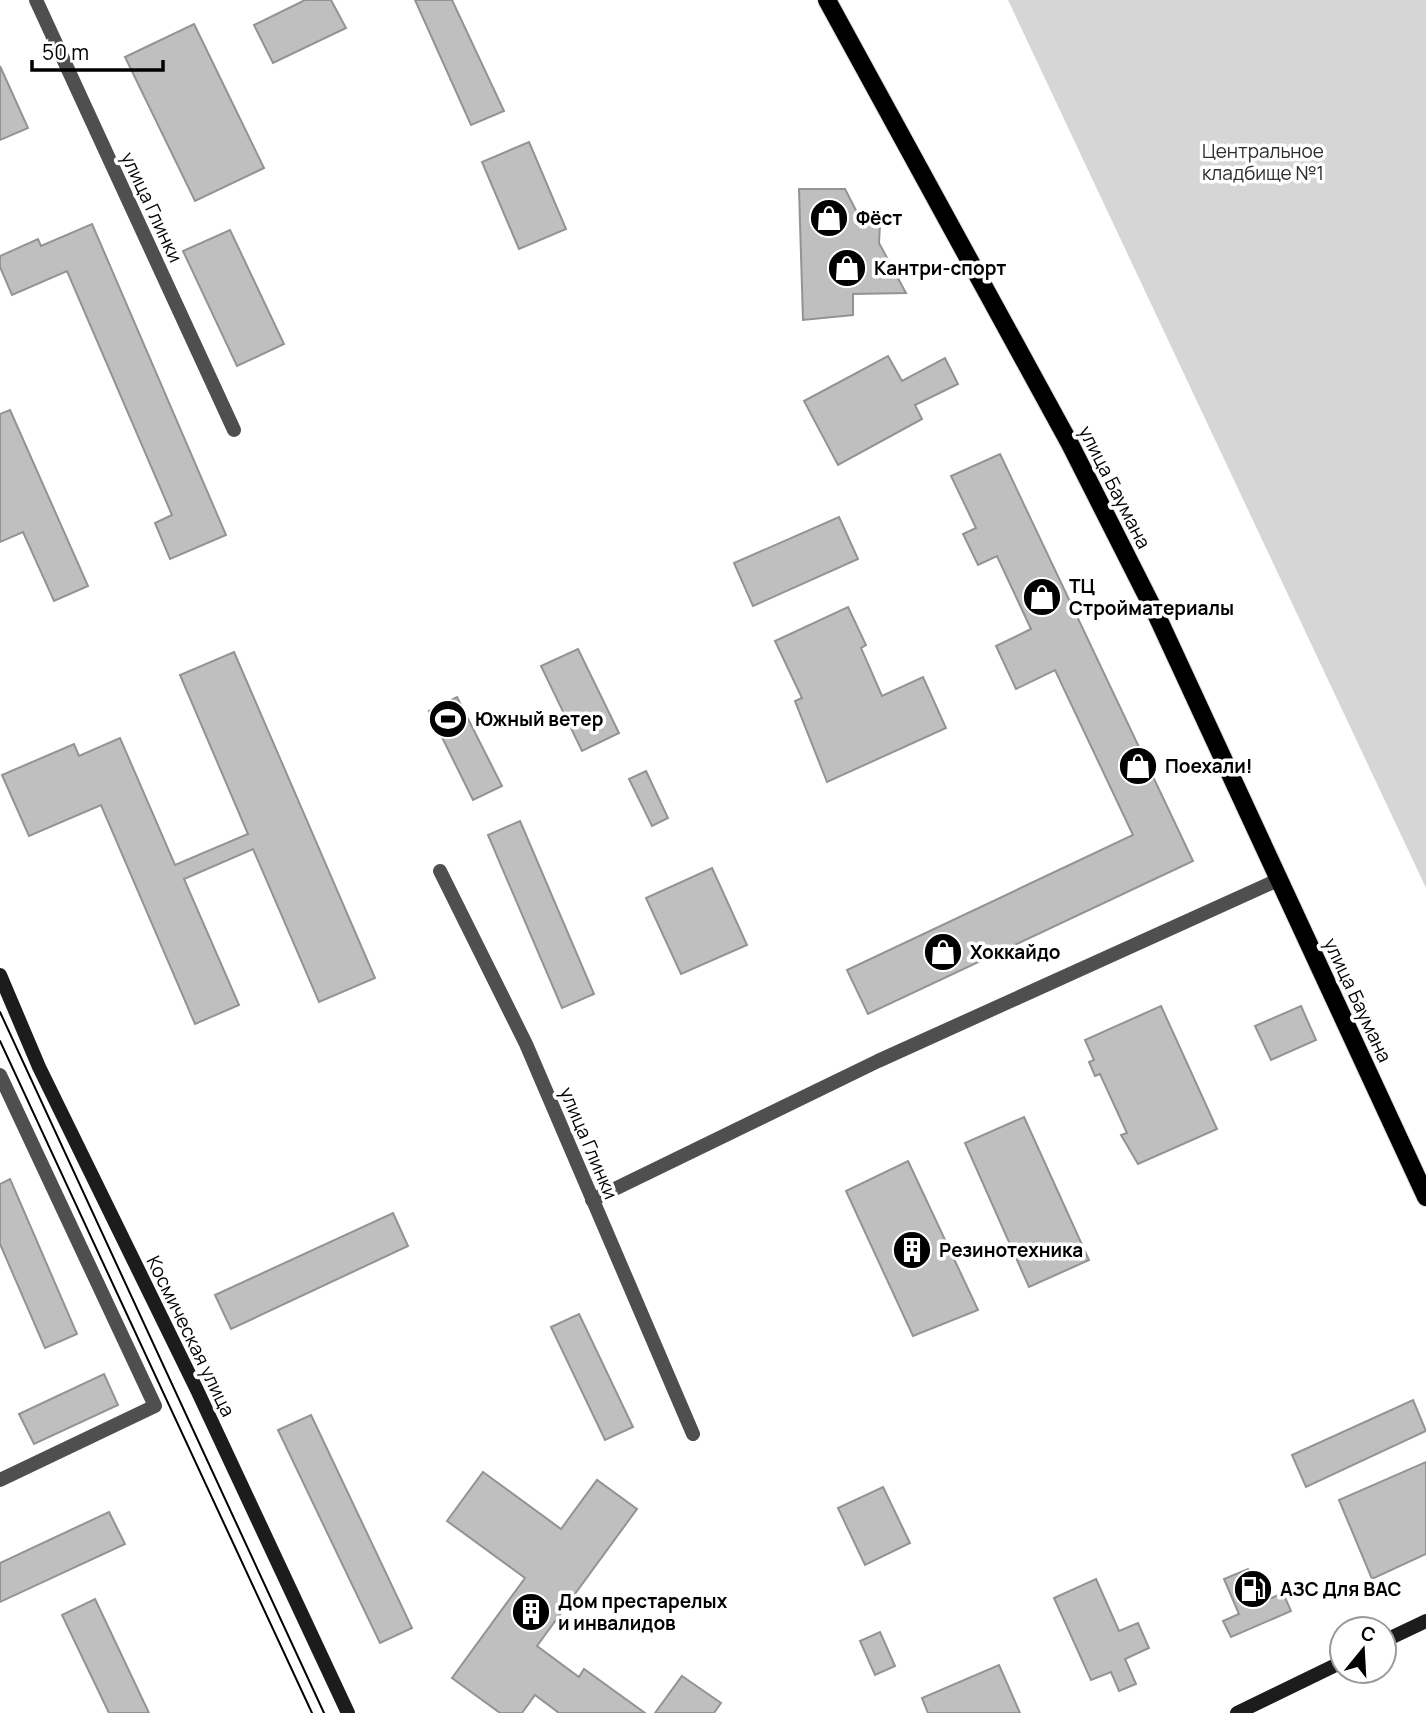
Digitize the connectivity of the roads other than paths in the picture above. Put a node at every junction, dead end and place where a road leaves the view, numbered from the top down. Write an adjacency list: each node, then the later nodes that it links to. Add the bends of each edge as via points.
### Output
1 (36, 0): 3 (street, улица Глинки)
2 (827, 0): 5 (main road, улица Баумана, via 1070,444 1157,616)
3 (233, 430)
4 (440, 871): 9 (street, улица Глинки, via 526,1044)
5 (1280, 879): 8 (main road, улица Баумана); 9 (street, via 877,1061)
6 (0, 975): 15 (main road, Космическая улица, via 39,1067)
7 (0, 1075): 11 (street, via 155,1406)
8 (1426, 1197)
9 (592, 1200): 10 (street, улица Глинки)
10 (693, 1434)
11 (0, 1480)
12 (1426, 1621): 13 (main road)
13 (1398, 1634)
14 (1328, 1669): 16 (main road)
15 (348, 1713)
16 (1237, 1713)

